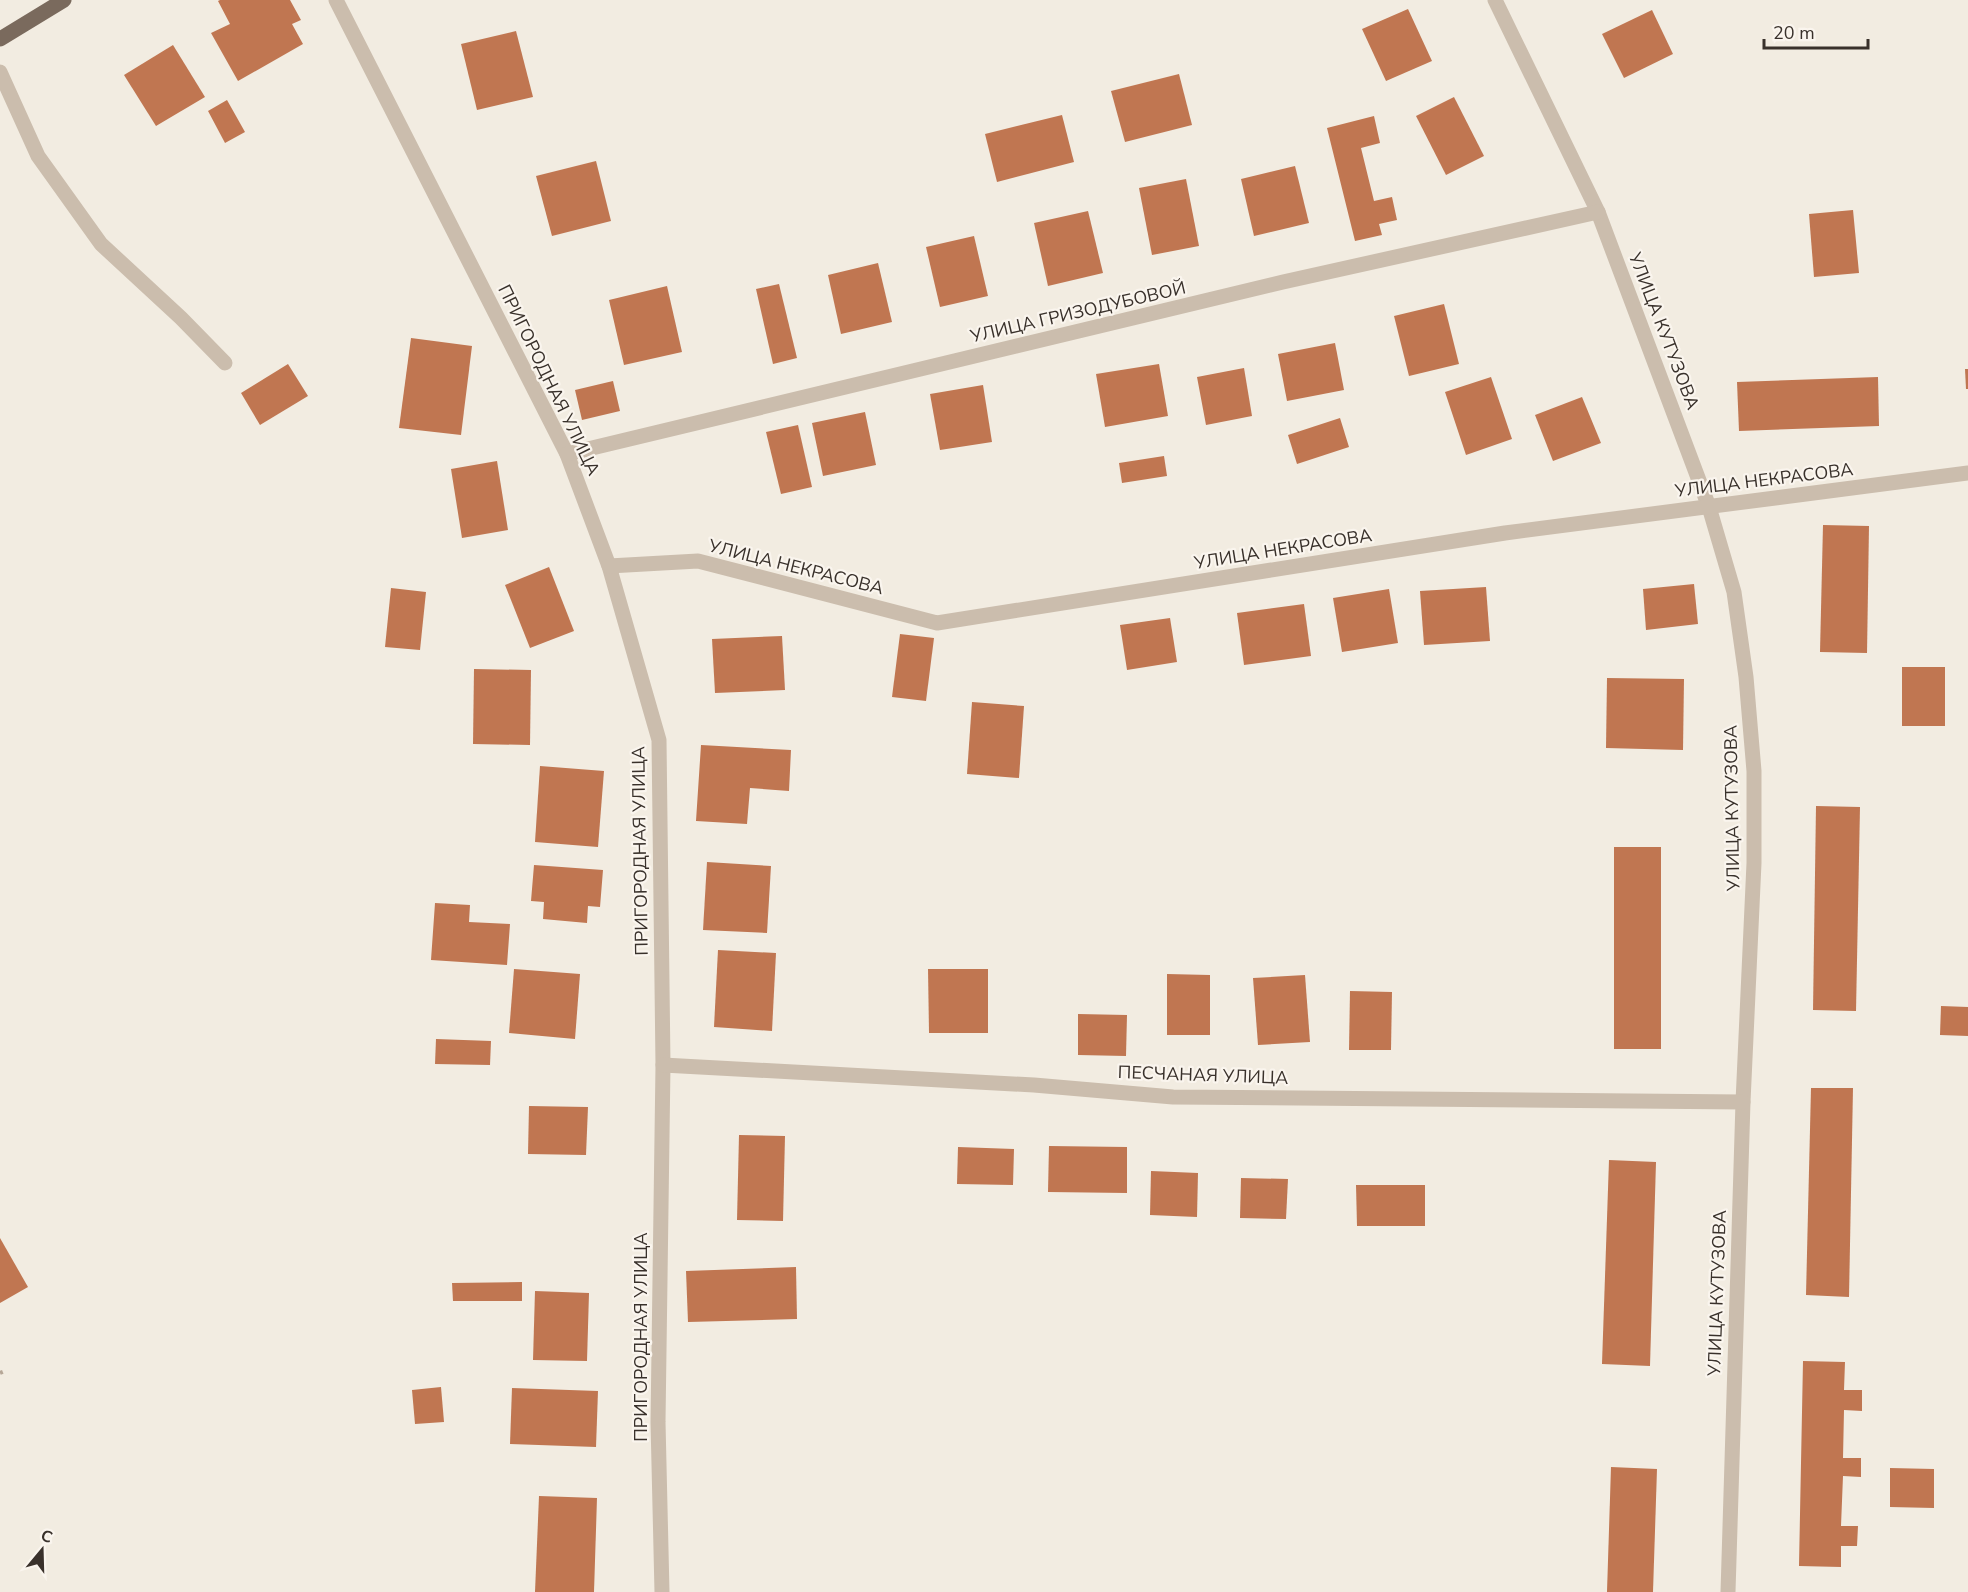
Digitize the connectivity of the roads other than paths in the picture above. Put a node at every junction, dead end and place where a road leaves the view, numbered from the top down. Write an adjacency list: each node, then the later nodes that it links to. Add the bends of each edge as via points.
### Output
1 (64, 0): 4 (main road)
2 (336, 0): 8 (street, ПРИГОРОДНАЯ УЛИЦА)
3 (1495, 0): 6 (street, УЛИЦА КУТУЗОВА)
4 (0, 39)
5 (0, 72): 7 (street, via 38,156 100,244)
6 (1598, 212): 8 (street, УЛИЦА ГРИЗОДУБОВОЙ, via 1260,288); 10 (street, УЛИЦА КУТУЗОВА)
7 (225, 363)
8 (567, 454): 11 (street, ПРИГОРОДНАЯ УЛИЦА)
9 (1968, 473): 10 (street, УЛИЦА НЕКРАСОВА)
10 (1709, 507): 11 (street, УЛИЦА НЕКРАСОВА, via 1505,533 936,623 698,561); 13 (street, УЛИЦА КУТУЗОВА, via 1734,592 1754,771 1754,863)
11 (609, 566): 12 (street, ПРИГОРОДНАЯ УЛИЦА, via 659,740)
12 (663, 1065): 13 (street, ПЕСЧАНАЯ УЛИЦА, via 1034,1085 1173,1097); 14 (street, ПРИГОРОДНАЯ УЛИЦА, via 658,1422)
13 (1743, 1102): 15 (street, УЛИЦА КУТУЗОВА)
14 (662, 1592)
15 (1728, 1592)

